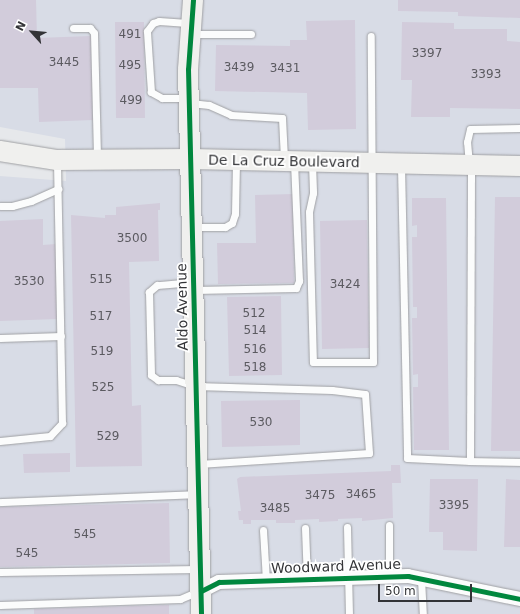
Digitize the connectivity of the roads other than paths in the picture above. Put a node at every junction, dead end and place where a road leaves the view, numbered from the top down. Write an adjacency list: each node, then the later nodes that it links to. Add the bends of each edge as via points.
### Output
1 (193, 0): 3 (street, Aldo Avenue)
2 (73, 28): 9 (lane, via 90,28 94,33)
3 (191, 29): 4 (lane); 6 (street, Aldo Avenue); 6 (lane, via 159,21 153,23 147,31 151,92 162,98)
4 (251, 34)
5 (371, 36): 14 (lane)
6 (190, 100): 10 (street, Aldo Avenue); 13 (lane, via 231,115 282,118)
7 (520, 128): 16 (lane, via 470,129 467,142)
8 (0, 151): 11 (street, De La Cruz Boulevard)
9 (97, 159): 10 (street, De La Cruz Boulevard); 11 (street, De La Cruz Boulevard)
10 (190, 159): 12 (street, De La Cruz Boulevard); 20 (street, Aldo Avenue)
11 (57, 160): 18 (lane)
12 (236, 160): 13 (street, De La Cruz Boulevard); 20 (lane, via 235,214 232,223 225,227)
13 (297, 161): 14 (street, De La Cruz Boulevard); 14 (lane, via 313,193 309,212 313,362 373,362); 21 (lane, via 298,285 294,289)
14 (372, 163): 15 (street, De La Cruz Boulevard)
15 (401, 163): 16 (street, De La Cruz Boulevard); 26 (lane, via 407,458)
16 (470, 165): 17 (street, De La Cruz Boulevard); 26 (lane)
17 (520, 166)
18 (58, 189): 19 (lane, via 31,201); 22 (lane)
19 (0, 206)
20 (192, 227): 21 (street, Aldo Avenue)
21 (193, 286): 24 (street, Aldo Avenue); 24 (lane, via 152,288 148,297 149,341 152,375 158,380 176,380)
22 (61, 336): 23 (lane); 25 (lane, via 62,423 50,436)
23 (0, 338)
24 (196, 386): 28 (street, Aldo Avenue); 28 (lane, via 332,390 366,394 369,453)
25 (0, 441)
26 (470, 461): 27 (lane)
27 (520, 462)
28 (197, 464): 29 (street, Aldo Avenue)
29 (198, 494): 30 (lane); 35 (street, Aldo Avenue)
30 (0, 502)
31 (388, 525): 37 (lane)
32 (305, 528): 39 (lane)
33 (347, 528): 38 (lane)
34 (263, 530): 41 (lane)
35 (200, 569): 36 (lane); 42 (street, Aldo Avenue)
36 (0, 572)
37 (389, 576): 38 (street, Woodward Avenue); 40 (street, Woodward Avenue)
38 (348, 578): 39 (street, Woodward Avenue); 46 (lane)
39 (307, 579): 41 (street, Woodward Avenue)
40 (421, 579): 43 (street, Woodward Avenue); 47 (lane)
41 (266, 580): 42 (street, Woodward Avenue, via 219,582)
42 (201, 591): 44 (lane, via 180,599); 45 (street, Aldo Avenue)
43 (520, 599)
44 (0, 605)
45 (201, 614)
46 (349, 614)
47 (423, 614)

